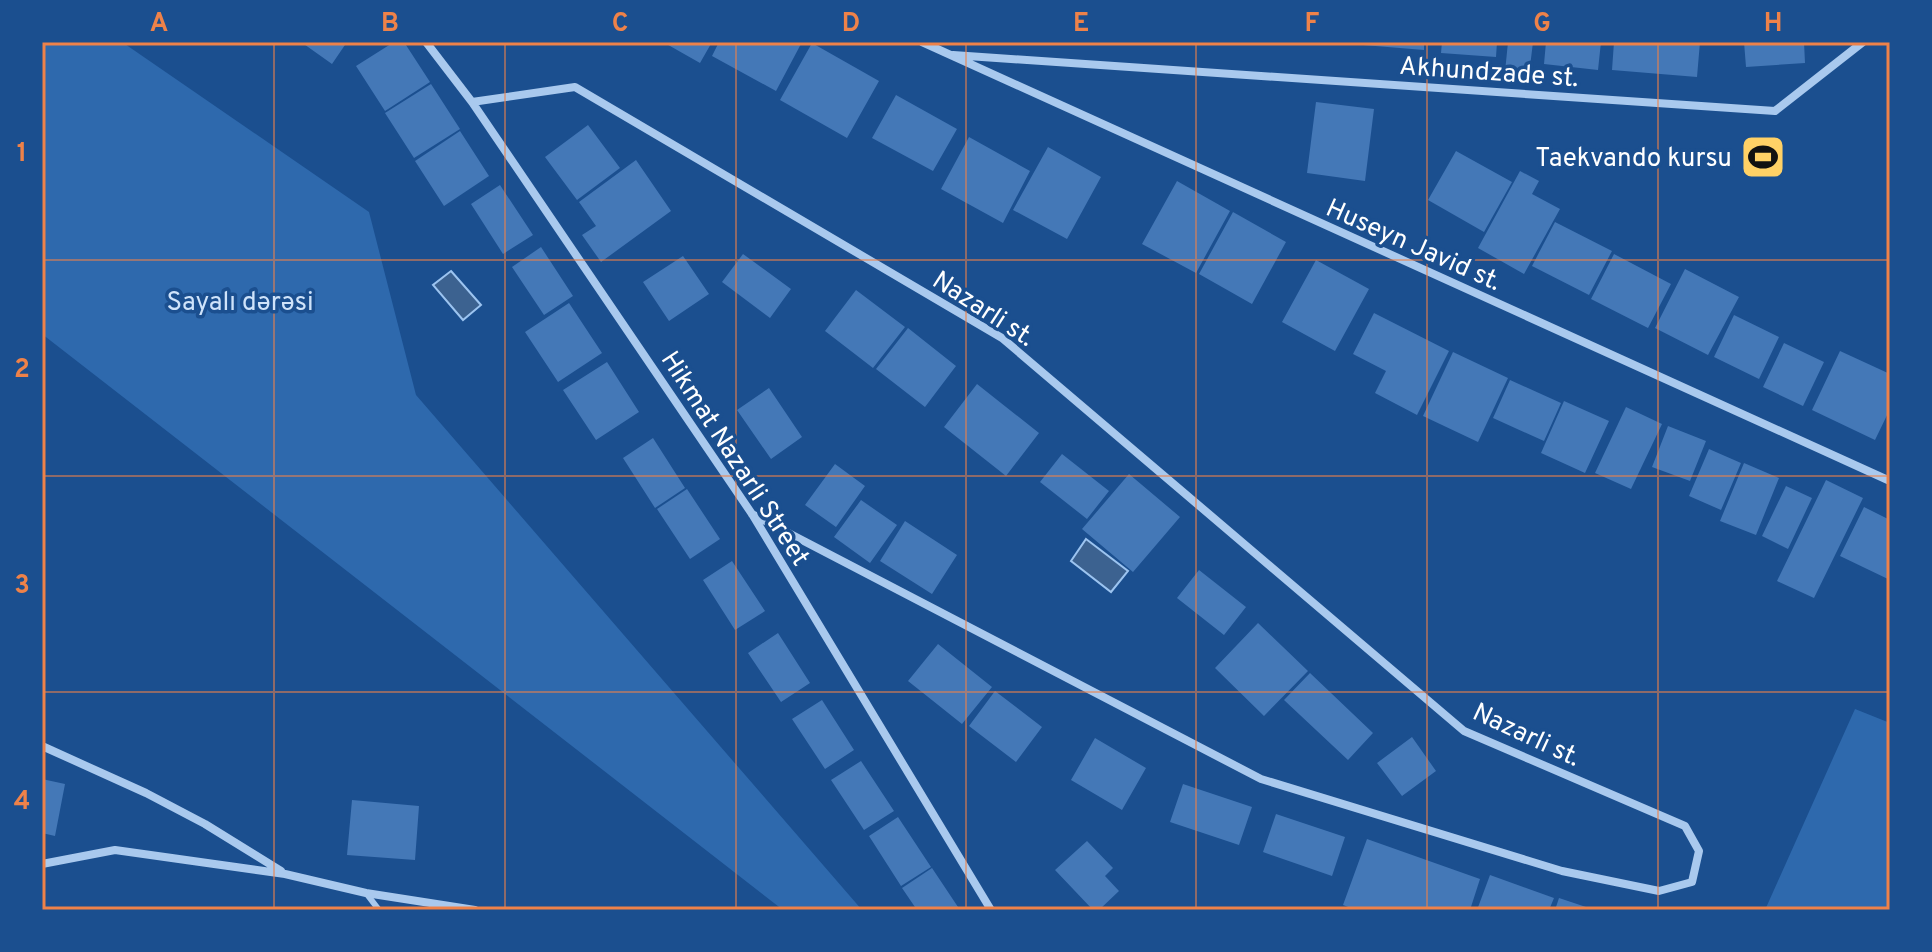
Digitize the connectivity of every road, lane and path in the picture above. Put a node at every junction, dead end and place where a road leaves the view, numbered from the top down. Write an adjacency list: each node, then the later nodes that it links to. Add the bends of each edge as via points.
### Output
1 (426, 42): 5 (street, Hikmat Nazarli Street)
2 (922, 42): 4 (street, Huseyn Javid st.)
3 (1863, 42): 4 (street, Akhundzade st., via 1775,111)
4 (946, 54): 6 (street, Huseyn Javid st.)
5 (472, 102): 7 (street, Hikmat Nazarli Street); 7 (street, Nazarli st., via 575,87 1002,338 1464,731 1685,826 1699,851 1692,882 1659,891 1562,871 1261,779)
6 (1890, 481)
7 (752, 514): 14 (street, Hikmat Nazarli Street)
8 (42, 746): 10 (street, via 205,824)
9 (42, 864): 10 (street, via 115,850)
10 (285, 874): 11 (street)
11 (366, 893): 12 (lane); 13 (street)
12 (379, 910)
13 (475, 910)
14 (991, 910)

